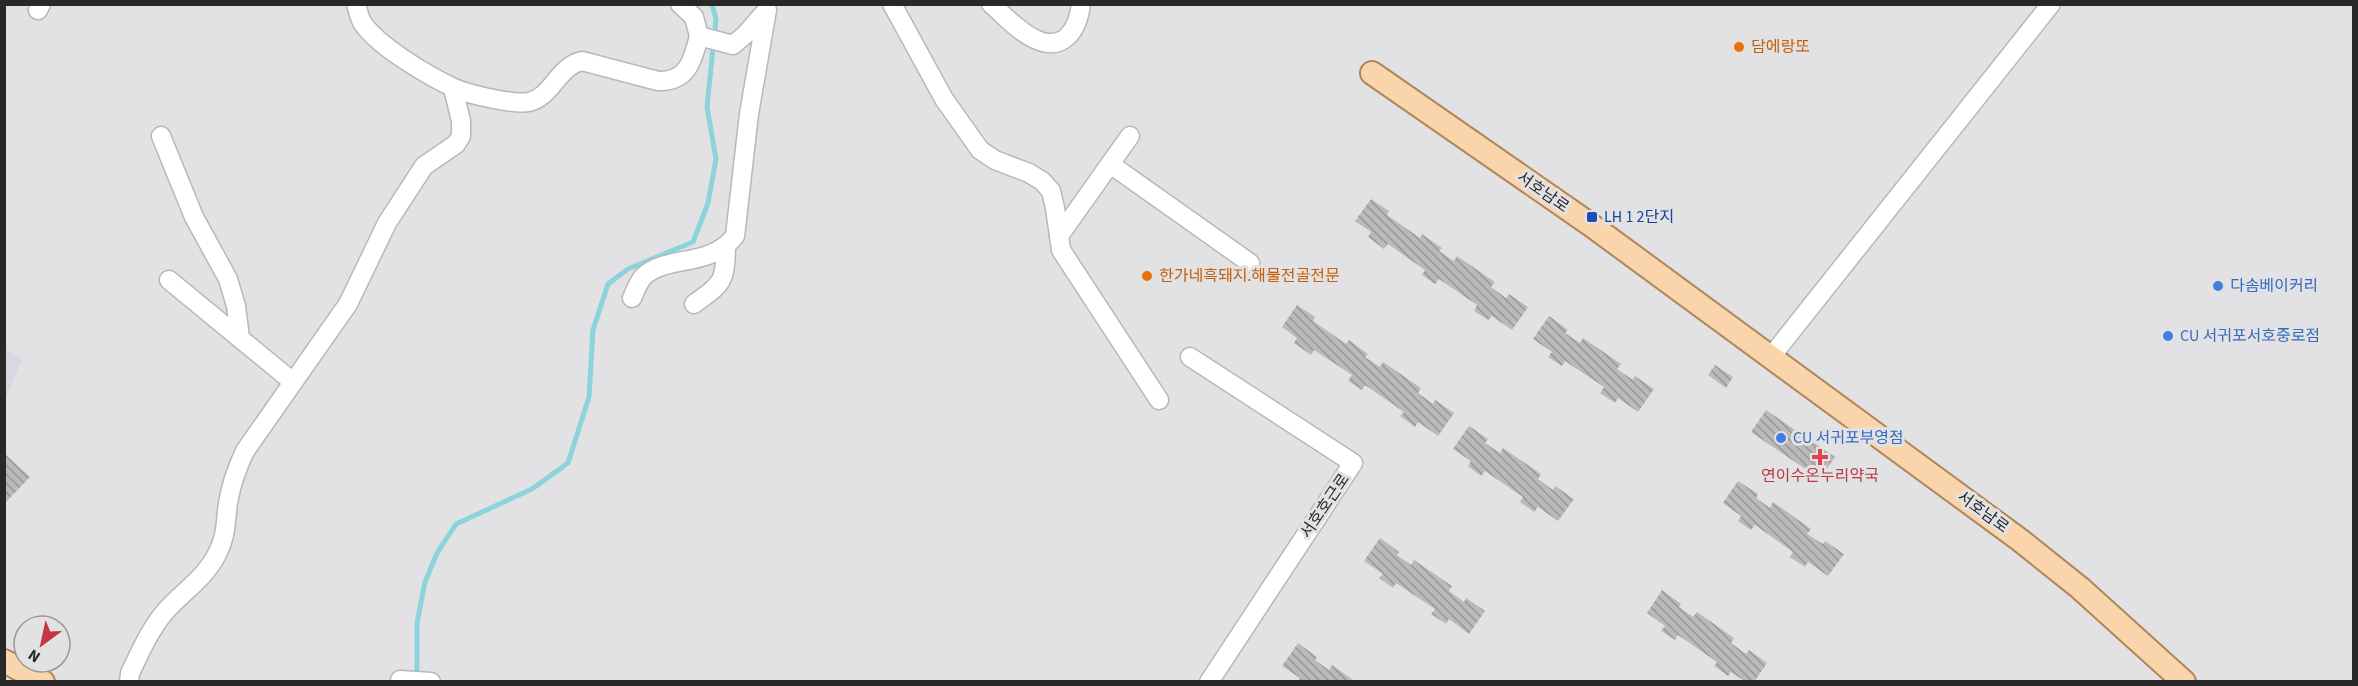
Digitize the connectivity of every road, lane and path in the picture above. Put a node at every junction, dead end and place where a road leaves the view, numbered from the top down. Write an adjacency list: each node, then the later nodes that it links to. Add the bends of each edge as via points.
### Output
1 (356, 4): 10 (street, via 361,21 375,37)
2 (680, 4): 8 (street, via 694,17)
3 (892, 4): 14 (street, via 944,99 980,150 1042,181 1051,191)
4 (991, 4): 5 (street, via 1027,34 1048,42 1058,42 1074,31)
5 (1081, 4)
6 (2051, 4): 22 (street)
7 (769, 7): 8 (street, via 733,45); 15 (street, via 749,114 735,236)
8 (701, 36): 10 (street, via 688,67 671,81 582,61 571,63 541,96 530,102 514,103)
9 (1372, 73): 22 (main road, 서호남로, via 1591,225)
10 (453, 88): 23 (street, via 461,136 456,144 424,166 387,223 348,304)
11 (160, 136): 20 (street, via 198,225 228,279)
12 (1130, 136): 13 (street)
13 (1110, 164): 14 (street); 16 (street)
14 (1059, 236): 24 (street, via 1068,264)
15 (726, 247): 18 (street, via 651,271 642,278); 19 (street, via 726,274)
16 (1250, 263)
17 (169, 280): 20 (street)
18 (632, 298)
19 (694, 304)
20 (240, 338): 23 (street)
21 (1190, 357): 30 (street, 서호호근로, via 1353,463)
22 (1770, 358): 31 (main road, 서호남로, via 2020,540)
23 (293, 382): 28 (street, via 245,451 235,473 227,530 216,556 202,576 162,615)
24 (1159, 400)
25 (4, 661): 27 (main road)
26 (403, 680): 29 (street)
27 (43, 681)
28 (129, 681)
29 (430, 681)
30 (1209, 681)
31 (2184, 681)

